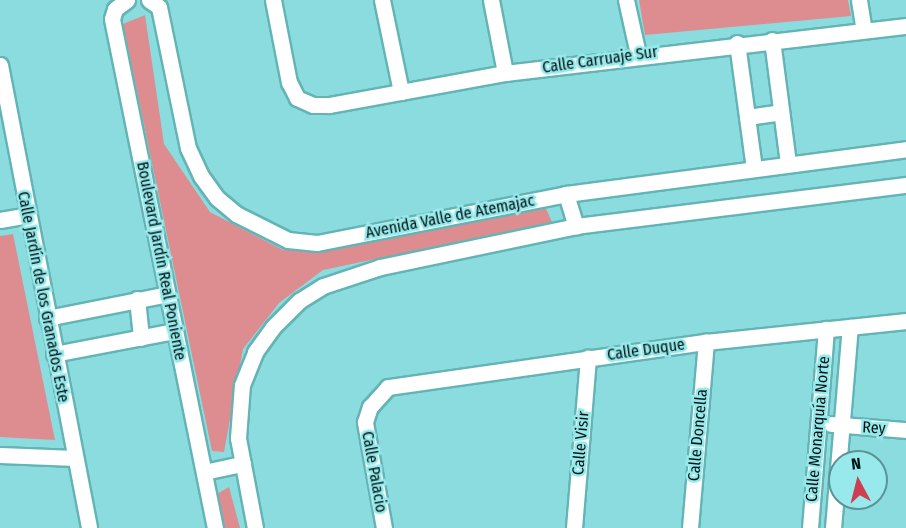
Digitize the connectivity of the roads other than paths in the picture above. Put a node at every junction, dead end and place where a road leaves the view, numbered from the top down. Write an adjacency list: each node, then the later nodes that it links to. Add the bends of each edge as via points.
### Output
1 (127, 0): 27 (street, Boulevard Jardín Real Poniente, via 115,9 112,19)
2 (149, 0): 23 (street, Avenida Valle de Atemajac, via 159,7 188,148 201,176 217,198 258,226 288,240 316,243)
3 (273, 0): 15 (street, Calle Carruaje Sur, via 289,82 297,98 313,105 329,105)
4 (382, 0): 15 (street)
5 (491, 0): 14 (street)
6 (626, 0): 12 (street)
7 (859, 0): 9 (street)
8 (906, 26): 9 (street, Calle Carruaje Sur)
9 (864, 30): 10 (street, Calle Carruaje Sur)
10 (772, 40): 11 (street, Calle Carruaje Sur); 17 (street)
11 (737, 43): 12 (street, Calle Carruaje Sur); 18 (street)
12 (638, 54): 14 (street, Calle Carruaje Sur)
13 (0, 64): 16 (street, Calle Jardín de los Granados Este)
14 (505, 73): 15 (street, Calle Carruaje Sur)
15 (401, 92)
16 (3, 99): 24 (street, Calle Jardín de los Granados Este)
17 (781, 112): 18 (street); 20 (street)
18 (747, 117): 21 (street)
19 (906, 149): 20 (street, Avenida Valle de Atemajac)
20 (788, 164): 21 (street, Avenida Valle de Atemajac)
21 (754, 169): 23 (street, Avenida Valle de Atemajac)
22 (906, 185): 26 (street, Avenida Valle de Atemajac)
23 (566, 194): 26 (street)
24 (27, 215): 25 (street); 29 (street, Calle Jardín de los Granados Este)
25 (0, 220)
26 (576, 226): 44 (street, Avenida Valle de Atemajac, via 350,275 300,301 273,327 255,352 242,385 238,412)
27 (168, 294): 28 (street); 33 (street, Boulevard Jardín Real Poniente)
28 (137, 299): 29 (street); 34 (street)
29 (47, 318): 36 (street, Calle Jardín de los Granados Este)
30 (906, 321): 31 (street, Calle Duque)
31 (850, 327): 32 (street, Calle Duque); 40 (street, Calle Monarquía Norte)
32 (826, 329): 35 (street, Calle Duque); 39 (street, Calle Monarquía Norte)
33 (175, 331): 34 (street); 45 (street, Boulevard Jardín Real Poniente)
34 (141, 338): 36 (street)
35 (706, 342): 37 (street, Calle Duque); 51 (street, Calle Doncella)
36 (54, 354): 43 (street, Calle Jardín de los Granados Este)
37 (588, 358): 38 (street, Calle Duque); 50 (street, Calle Visir)
38 (388, 387): 49 (street, Calle Palacio, via 370,406 365,422)
39 (818, 422): 40 (street, Rey); 52 (street, Calle Monarquía Norte)
40 (841, 426): 41 (street, Rey); 53 (street, Calle Monarquía Norte)
41 (906, 430)
42 (0, 455): 43 (street)
43 (75, 458): 46 (street, Calle Jardín de los Granados Este)
44 (243, 464): 45 (street); 48 (street)
45 (204, 472): 47 (street, Boulevard Jardín Real Poniente)
46 (89, 528)
47 (215, 528)
48 (255, 528)
49 (384, 528)
50 (574, 528)
51 (690, 528)
52 (810, 528)
53 (833, 528)

